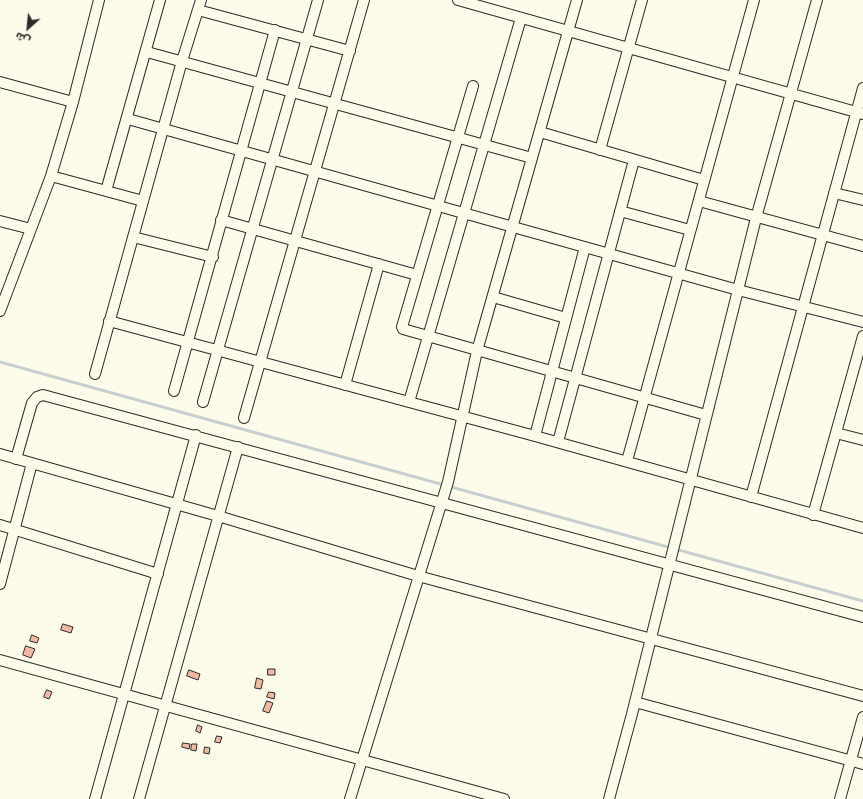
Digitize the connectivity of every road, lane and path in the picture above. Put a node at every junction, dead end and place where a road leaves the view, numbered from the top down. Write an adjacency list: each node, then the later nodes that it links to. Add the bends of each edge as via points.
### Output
1 (99, 0): 26 (street)
2 (160, 0): 17 (street)
3 (318, 0): 14 (street)
4 (364, 0): 16 (street)
5 (458, 0): 11 (street)
6 (577, 0): 13 (street)
7 (642, 0): 15 (street)
8 (754, 0): 19 (street)
9 (817, 0): 25 (street)
10 (200, 5): 12 (street); 18 (street)
11 (520, 18): 13 (street); 33 (street)
12 (275, 30): 14 (street); 21 (street)
13 (568, 31): 15 (street); 31 (street)
14 (307, 39): 16 (street); 24 (street)
15 (629, 49): 19 (street); 35 (street)
16 (350, 51): 27 (street)
17 (147, 52): 18 (street); 29 (street)
18 (182, 61): 21 (street); 30 (street)
19 (733, 78): 25 (street); 41 (street)
20 (0, 82): 26 (street)
21 (261, 83): 24 (street); 34 (street)
22 (473, 86): 32 (street)
23 (863, 88): 28 (street)
24 (292, 92): 27 (street); 37 (street)
25 (790, 94): 28 (street); 50 (street)
26 (73, 102): 40 (street)
27 (334, 104): 32 (street); 39 (street)
28 (860, 113): 43 (street)
29 (128, 119): 30 (street); 42 (street)
30 (163, 128): 34 (street); 45 (street)
31 (540, 132): 35 (street); 36 (street)
32 (458, 138): 33 (street); 47 (street)
33 (484, 145): 36 (street); 49 (street)
34 (242, 150): 37 (street); 51 (street)
35 (600, 150): 38 (street)
36 (532, 158): 53 (street)
37 (273, 159): 39 (street); 55 (street)
38 (634, 160): 41 (street); 48 (street)
39 (315, 171): 47 (street); 59 (street)
40 (51, 176): 42 (street); 54 (street)
41 (704, 180): 46 (street)
42 (106, 191): 45 (street)
43 (834, 193): 44 (street); 57 (street)
44 (863, 200)
45 (143, 201): 58 (street)
46 (698, 201): 50 (street); 56 (street)
47 (438, 205): 49 (street); 66 (street)
48 (620, 211): 56 (street); 62 (street)
49 (464, 212): 53 (street); 76 (street)
50 (756, 218): 57 (street); 68 (street)
51 (221, 220): 55 (street); 63 (street)
52 (0, 221): 54 (street)
53 (513, 226): 61 (street); 69 (street)
54 (31, 229): 67 (street)
55 (253, 229): 59 (street); 78 (street)
56 (690, 230): 65 (street)
57 (822, 235): 60 (street); 70 (street)
58 (133, 237): 63 (street); 73 (street)
59 (295, 241): 64 (street); 80 (street)
60 (863, 246)
61 (585, 247): 62 (street); 72 (street)
62 (609, 253): 65 (street); 83 (street)
63 (213, 257): 77 (street)
64 (379, 264): 66 (street); 84 (street)
65 (678, 273): 68 (street); 86 (street)
66 (417, 275): 76 (street, via 402,327 405,331)
67 (4, 288): 71 (street)
68 (738, 290): 70 (street); 89 (street)
69 (493, 297): 72 (street); 79 (street)
70 (802, 306): 74 (street); 103 (street)
71 (0, 311)
72 (566, 318): 81 (street)
73 (109, 322): 77 (street); 82 (street)
74 (863, 322)
75 (863, 336): 92 (street)
76 (428, 338): 79 (street); 88 (street)
77 (188, 342): 78 (street); 85 (street)
78 (218, 351): 80 (street); 87 (street)
79 (477, 351): 81 (street); 90 (street)
80 (260, 362): 84 (street); 91 (street)
81 (552, 372): 83 (street); 94 (street)
82 (95, 374)
83 (575, 378): 86 (street); 96 (street)
84 (345, 385): 88 (street)
85 (174, 391)
86 (645, 398): 89 (street); 100 (street)
87 (203, 402)
88 (409, 402): 90 (street)
89 (706, 415): 102 (street)
90 (462, 416): 94 (street); 104 (street, via 450,475)
91 (244, 418)
92 (836, 433): 95 (street); 106 (street)
93 (196, 435): 97 (street); 99 (street, via 43,394 32,402); 105 (street)
94 (535, 436): 96 (street)
95 (863, 440)
96 (558, 442): 100 (street)
97 (238, 447): 104 (street); 107 (street)
98 (0, 454): 99 (street)
99 (16, 458): 101 (street)
100 (627, 461): 102 (street)
101 (32, 463): 105 (street); 110 (street)
102 (690, 480): 103 (street); 111 (street)
103 (751, 497): 106 (street)
104 (440, 503): 111 (street); 113 (street)
105 (177, 504): 107 (street); 112 (street)
106 (813, 515): 109 (street)
107 (218, 516): 113 (street); 121 (street)
108 (0, 525): 110 (street)
109 (863, 528)
110 (14, 529): 112 (street); 114 (street)
111 (669, 565): 115 (street); 116 (street)
112 (158, 574): 118 (street)
113 (418, 576): 116 (street); 123 (street)
114 (0, 584)
115 (863, 617)
116 (650, 639): 119 (street); 120 (street)
117 (0, 660): 118 (street)
118 (124, 693): 121 (street); 126 (street)
119 (863, 696)
120 (635, 702): 124 (street); 130 (street)
121 (166, 704): 123 (street); 127 (street)
122 (863, 717): 124 (street)
123 (361, 759): 128 (street); 129 (street)
124 (851, 760): 125 (street); 131 (street)
125 (863, 764)
126 (95, 799)
127 (139, 799)
128 (350, 799)
129 (504, 799)
130 (609, 799)
131 (840, 799)

